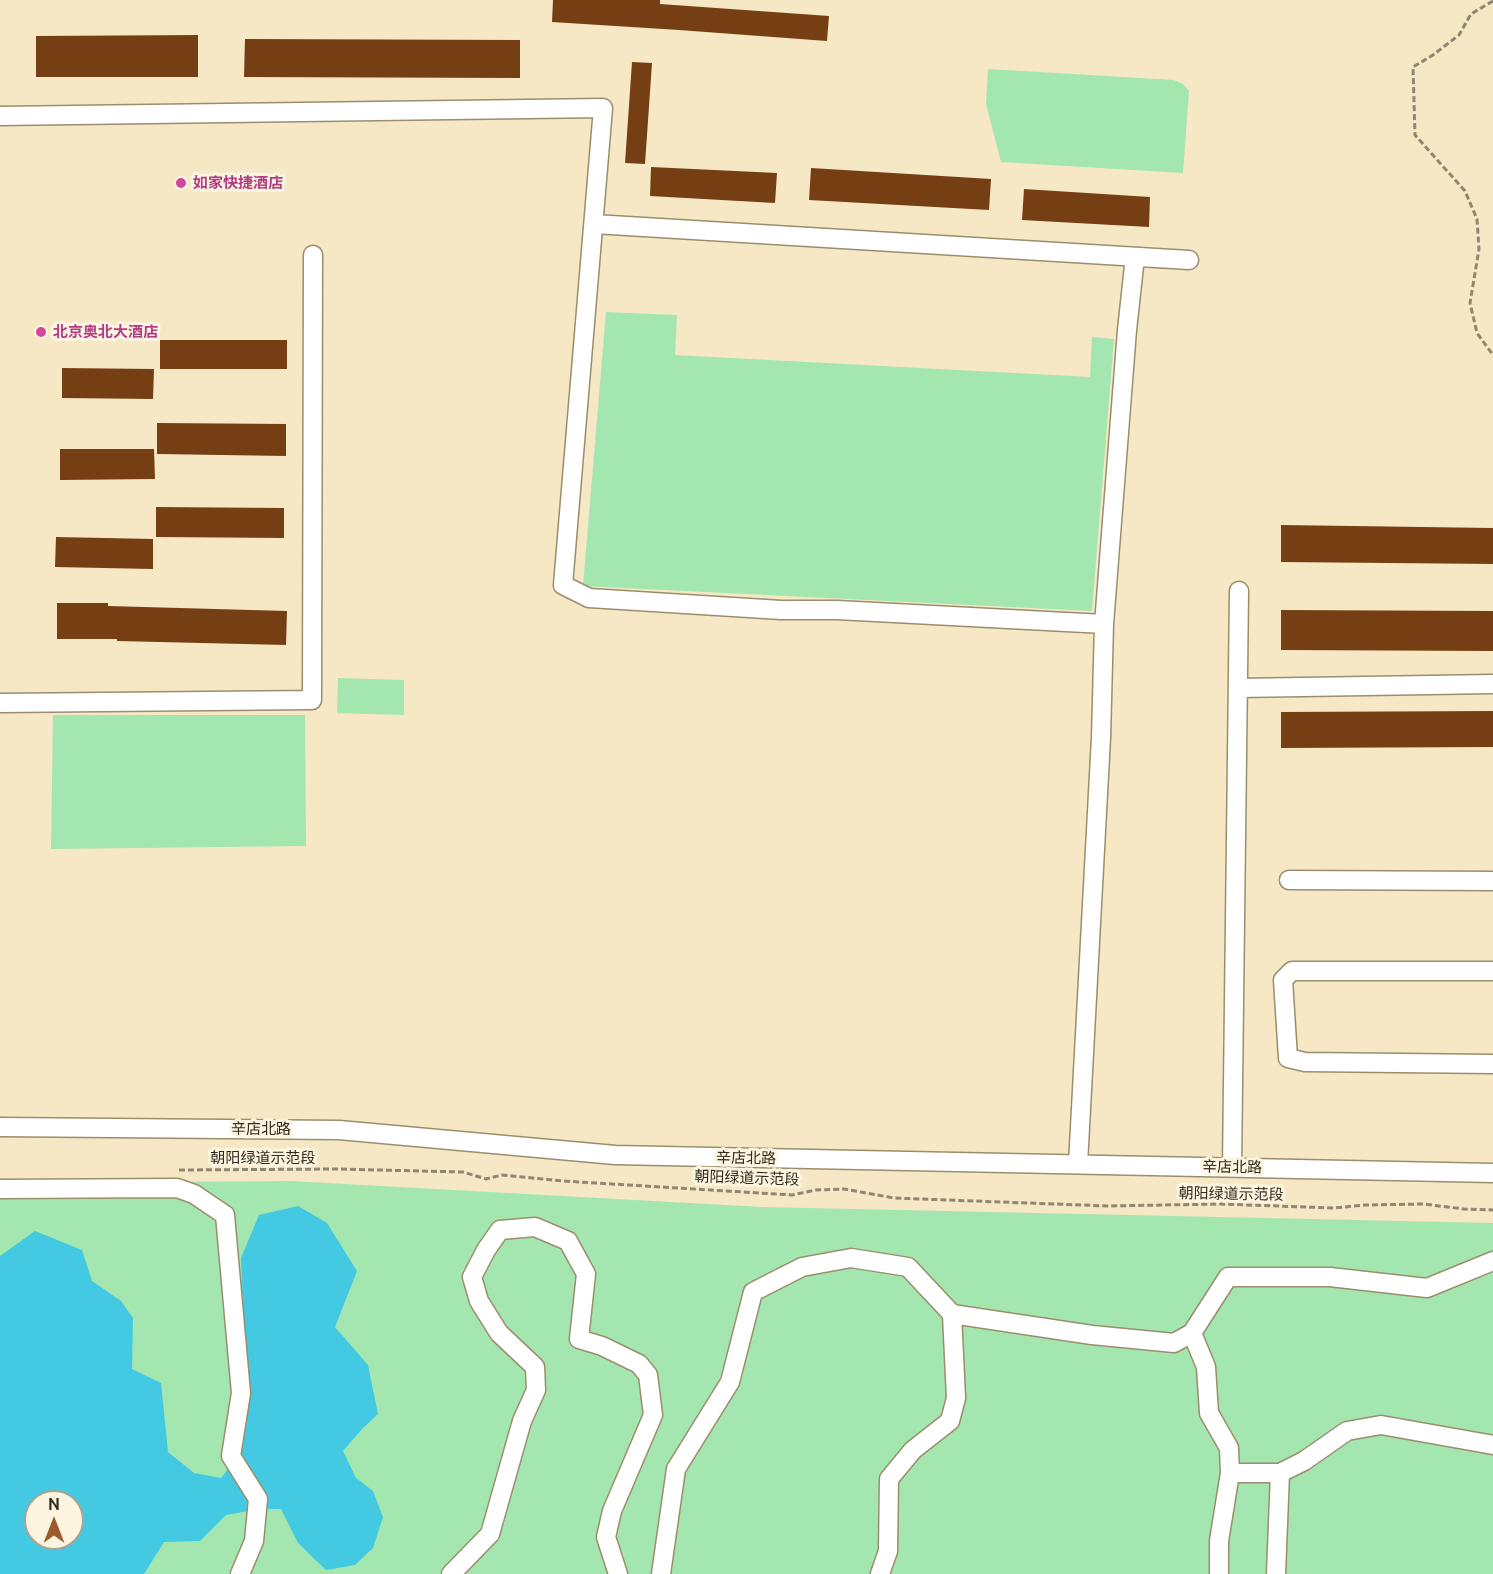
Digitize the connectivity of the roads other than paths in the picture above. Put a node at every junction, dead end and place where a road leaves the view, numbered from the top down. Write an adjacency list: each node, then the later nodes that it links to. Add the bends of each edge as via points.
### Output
1 (0, 116): 2 (street, via 603,108)
2 (594, 224): 4 (street); 7 (street, via 563,585 589,598)
3 (313, 255): 10 (street, via 312,700)
4 (1135, 257): 5 (street); 7 (street)
5 (1189, 260)
6 (1239, 591): 9 (street)
7 (1104, 624): 16 (street)
8 (1493, 684): 9 (street)
9 (1238, 688): 17 (street)
10 (0, 703)
11 (1289, 880): 12 (street)
12 (1493, 881)
13 (1493, 971): 14 (street, via 1292,971 1283,980 1288,1058 1305,1062)
14 (1493, 1064)
15 (0, 1127): 16 (street, 辛店北路, via 339,1130 615,1155)
16 (1078, 1164): 17 (street, 辛店北路)
17 (1233, 1167): 18 (street, 辛店北路)
18 (1493, 1173)
19 (0, 1189): 26 (street, via 177,1188 194,1194 225,1215 241,1392 231,1456 258,1499 254,1541)
20 (1493, 1261): 22 (street, via 1427,1288 1330,1277 1228,1277)
21 (952, 1314): 22 (street, via 1174,1343); 29 (street, via 908,1268 852,1258 802,1267 753,1292 730,1382 676,1469); 30 (street, via 956,1398 950,1420 913,1450 889,1479 888,1551)
22 (1192, 1332): 24 (street, via 1206,1367 1209,1413 1229,1448)
23 (1493, 1445): 25 (street, via 1381,1425 1347,1431)
24 (1230, 1473): 25 (street); 31 (street, via 1219,1540)
25 (1281, 1473): 32 (street)
26 (240, 1574)
27 (451, 1574): 28 (street, via 490,1534 522,1420 536,1390 535,1367 499,1333 479,1301 472,1277 500,1230 535,1227 568,1241 586,1274 579,1339 639,1364 648,1375 653,1415 612,1511 606,1537)
28 (618, 1574)
29 (661, 1574)
30 (880, 1574)
31 (1219, 1574)
32 (1276, 1574)

